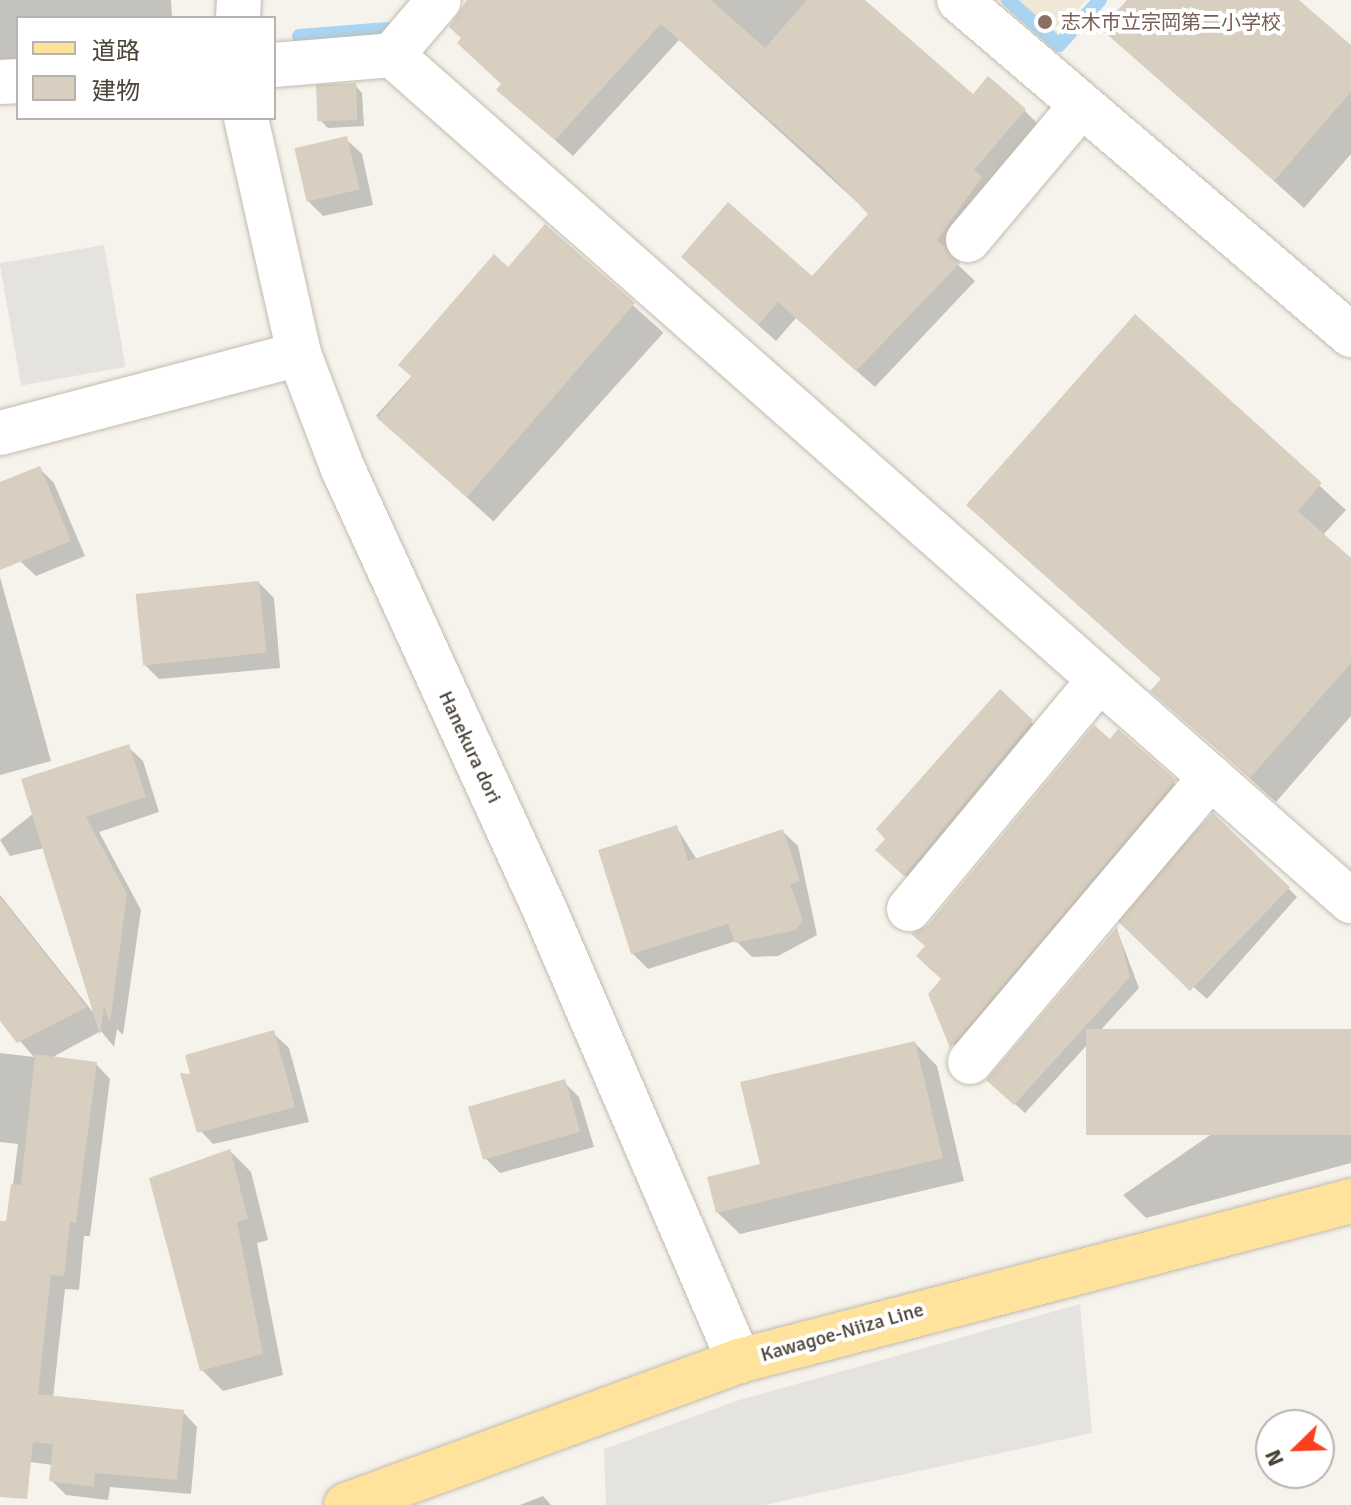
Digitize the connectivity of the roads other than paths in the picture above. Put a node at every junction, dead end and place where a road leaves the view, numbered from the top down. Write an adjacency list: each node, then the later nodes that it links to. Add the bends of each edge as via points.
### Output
1 (439, 0): 3 (street)
2 (959, 0): 5 (street)
3 (392, 55): 4 (street); 11 (street)
4 (276, 65)
5 (1081, 106): 7 (street); 8 (street)
6 (246, 120): 9 (street, Hanekura dori)
7 (968, 240)
8 (1351, 335)
9 (299, 354): 10 (street); 17 (street, Hanekura dori, via 343,469)
10 (0, 433)
11 (1099, 680): 12 (street); 14 (street)
12 (1211, 777): 13 (street); 15 (street)
13 (1351, 901)
14 (909, 909)
15 (970, 1062)
16 (1341, 1208): 17 (main road, Kawagoe-Niiza Line, via 1169,1243)
17 (739, 1361): 18 (main road, Kawagoe-Niiza Line)
18 (346, 1505)

